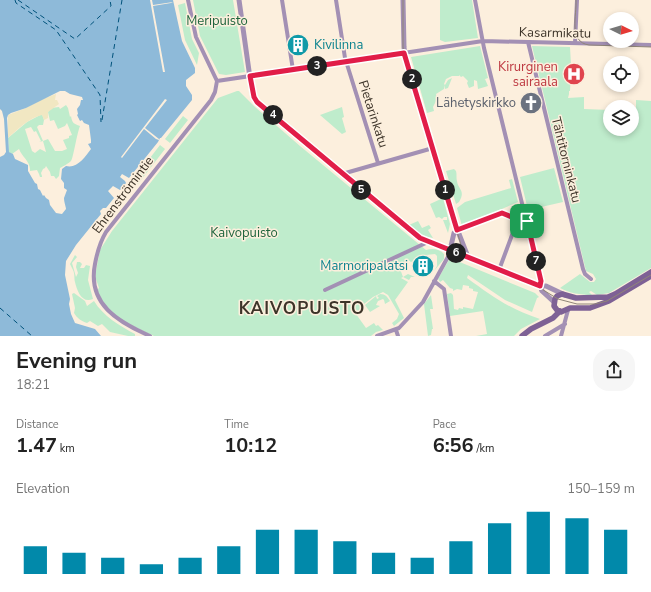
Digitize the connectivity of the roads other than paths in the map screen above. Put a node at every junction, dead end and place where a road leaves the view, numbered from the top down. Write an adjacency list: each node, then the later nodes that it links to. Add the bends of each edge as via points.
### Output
1 (188, 0): 16 (street, via 196,37)
2 (239, 0): 15 (street)
3 (282, 0): 14 (street)
4 (336, 0): 13 (street, Pietarinkatu)
5 (404, 0): 12 (street)
6 (475, 0): 8 (street)
7 (577, 0): 10 (street)
8 (483, 41): 9 (street, Kasarmikatu); 12 (street, Kasarmikatu); 21 (street)
9 (528, 42): 10 (street, Kasarmikatu); 29 (street, Tähtitorninkatu, via 581,261 585,274)
10 (576, 43): 11 (street, Kasarmikatu)
11 (651, 45)
12 (404, 53): 13 (street, Kasarmikatu); 17 (street)
13 (346, 62): 14 (street, Kasarmikatu); 18 (street, Pietarinkatu)
14 (293, 70): 15 (street, Kasarmikatu)
15 (250, 76): 16 (street, Kasarmikatu); 19 (street, via 257,102)
16 (217, 81): 40 (street, Ehrenströmintie, via 214,96 106,232 97,254 93,279 95,291 102,304 115,316)
17 (432, 148): 18 (street); 22 (street)
18 (378, 163): 19 (street)
19 (342, 174): 23 (street)
20 (518, 220): 21 (street); 22 (street, via 502,213); 26 (street)
21 (527, 221): 31 (street)
22 (457, 230): 24 (street); 25 (street)
23 (428, 242): 24 (street); 32 (street)
24 (450, 250): 25 (street); 30 (street)
25 (468, 257): 26 (street)
26 (499, 270): 31 (street)
27 (651, 272): 33 (main road, via 610,296 576,298)
28 (651, 276): 35 (main road, via 604,303 590,308)
29 (591, 279)
30 (434, 281): 39 (street, via 423,302); 43 (street, via 444,289)
31 (540, 286): 33 (street); 34 (street)
32 (324, 290)
33 (566, 295): 34 (main road, via 557,296); 35 (main road, via 571,303)
34 (554, 304): 36 (main road); 37 (main road)
35 (568, 309): 36 (main road); 38 (street)
36 (560, 311): 37 (main road)
37 (547, 321): 44 (main road)
38 (565, 324): 45 (street); 46 (street)
39 (396, 330): 41 (street); 42 (street)
40 (150, 336)
41 (377, 336)
42 (398, 336)
43 (451, 336)
44 (522, 336)
45 (544, 336)
46 (561, 336)

